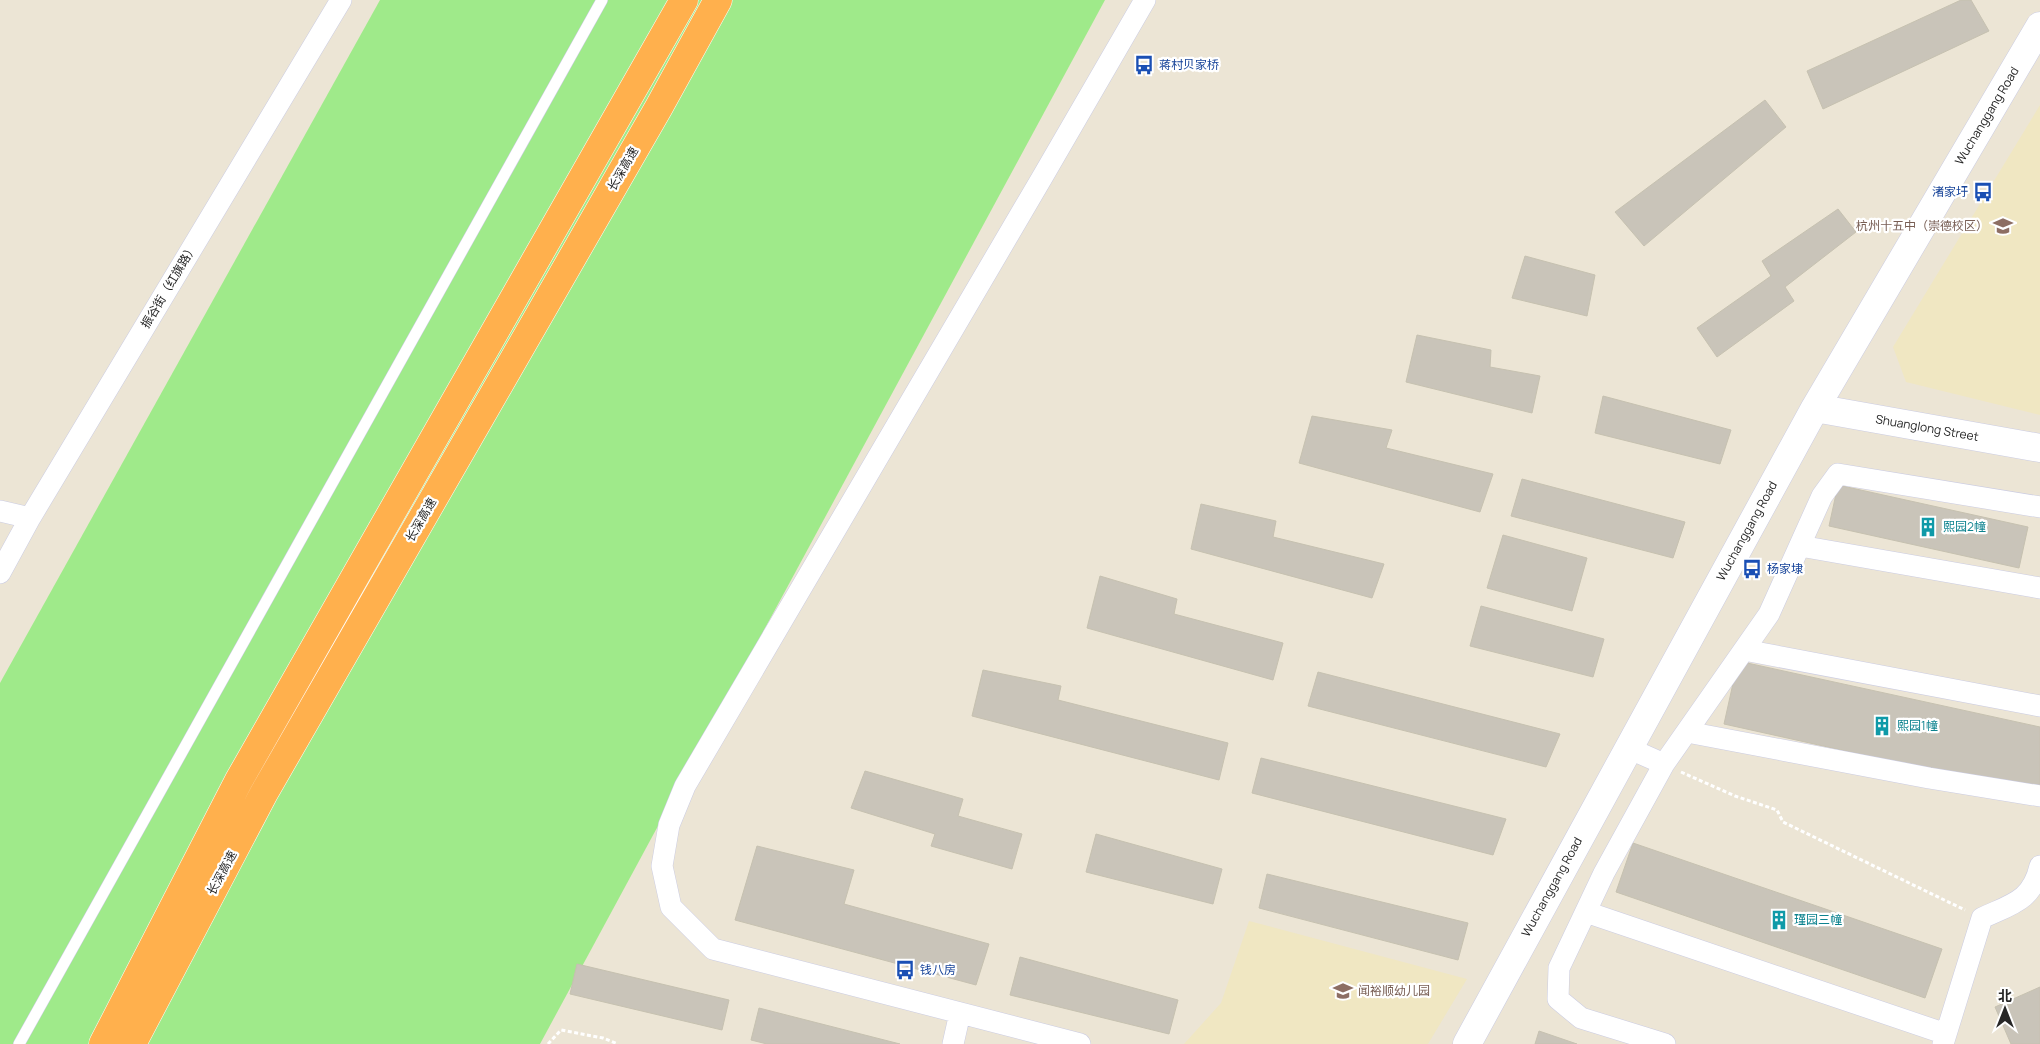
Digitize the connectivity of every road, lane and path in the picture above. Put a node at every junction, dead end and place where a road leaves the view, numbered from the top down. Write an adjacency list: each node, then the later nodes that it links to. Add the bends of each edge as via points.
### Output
1 (341, 0): 11 (street, 振谷街（红旗路）)
2 (602, 0): 26 (lane)
3 (684, 0): 27 (highway, via 240,780)
4 (718, 0): 28 (highway, 长深高速, via 264,793)
5 (1144, 0): 24 (street, via 685,786 670,824 662,866 671,907 713,950)
6 (2040, 26): 7 (street, Wuchanggang Road)
7 (1814, 408): 8 (street, Shuanglong Street); 18 (street, Wuchanggang Road)
8 (2040, 448)
9 (2040, 508): 12 (street, via 1838,474 1822,496)
10 (0, 511): 11 (street)
11 (30, 518): 13 (street, 振谷街（红旗路）)
12 (1800, 546): 14 (street); 15 (street, via 1769,614)
13 (0, 573)
14 (2040, 588)
15 (1744, 650): 16 (street); 17 (street)
16 (2040, 706)
17 (1688, 732): 19 (street); 20 (street)
18 (1628, 748): 19 (street); 33 (street, Wuchanggang Road)
19 (1664, 764): 22 (street); 23 (path, via 1735,796 1777,810 1783,822)
20 (2040, 796)
21 (2040, 866): 23 (street, via 2037,880 2024,898)
22 (1586, 912): 25 (street); 34 (street, via 1559,968 1558,999 1581,1018)
23 (1982, 918): 25 (street)
24 (960, 1013): 31 (street); 32 (street)
25 (1944, 1039)
26 (19, 1044)
27 (103, 1044)
28 (132, 1044)
29 (548, 1044): 30 (path, via 561,1030)
30 (618, 1044)
31 (953, 1044)
32 (1080, 1044)
33 (1466, 1044)
34 (1665, 1044)

